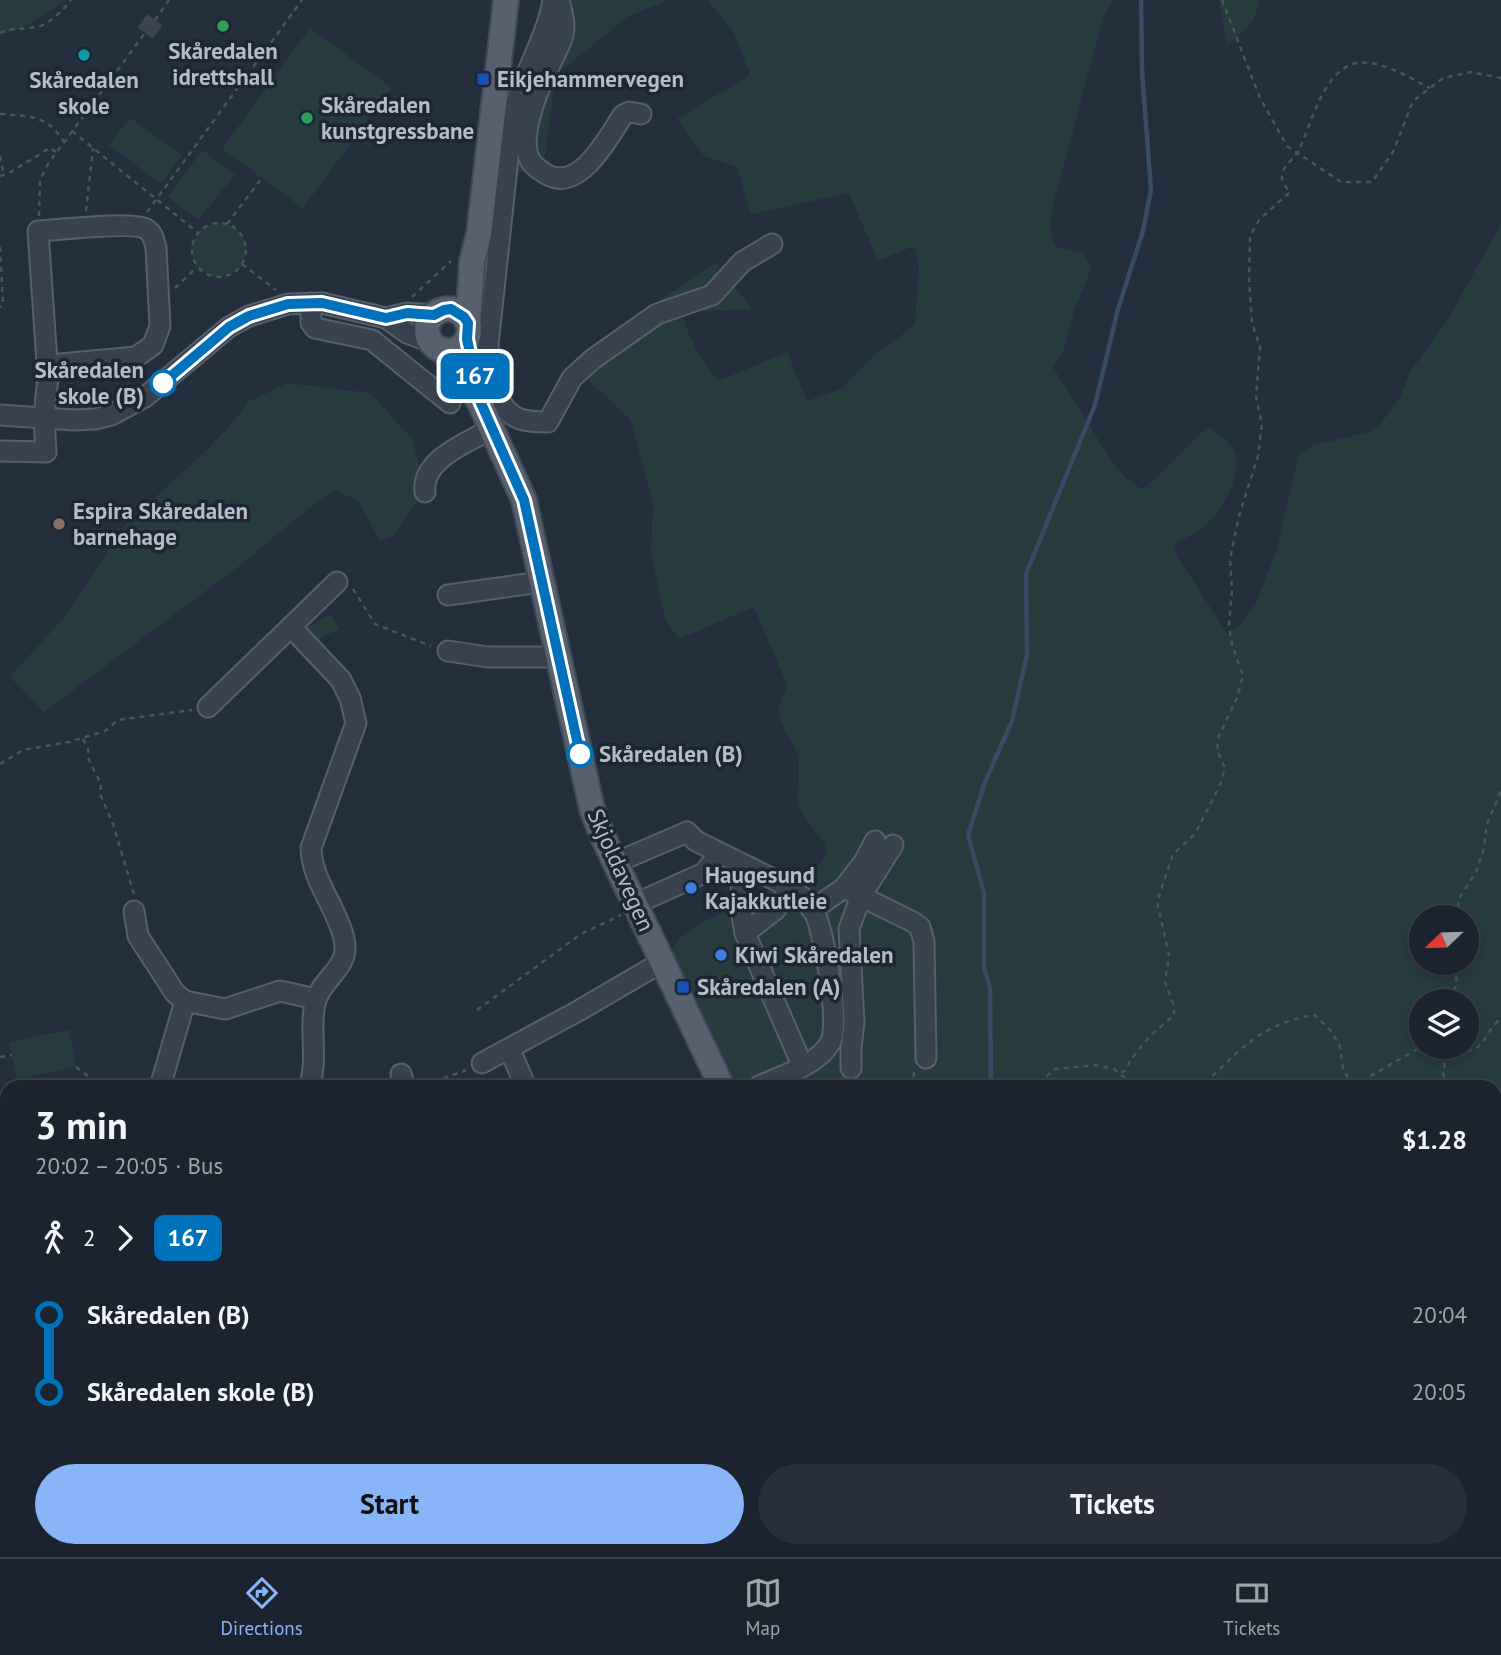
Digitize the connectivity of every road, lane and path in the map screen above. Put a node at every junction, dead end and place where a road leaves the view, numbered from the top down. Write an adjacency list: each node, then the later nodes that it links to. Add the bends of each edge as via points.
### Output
1 (71, 0): 9 (path, via 39,26)
2 (169, 0): 8 (path)
3 (302, 0): 24 (path)
4 (506, 0): 30 (main road, Skjoldavegen)
5 (553, 0): 28 (street, via 515,102 488,345 494,384 508,411 517,418 548,422 572,378 593,359 657,314 712,295 742,262)
6 (559, 0): 14 (street, via 564,27 530,117 526,139 530,159 550,177 569,178 592,159 623,115)
7 (1222, 0): 19 (path, via 1260,98 1287,146)
8 (155, 20)
9 (0, 33)
10 (145, 33): 15 (path)
11 (1501, 78): 12 (path, via 1471,72 1443,78)
12 (1430, 88): 19 (path, via 1379,66 1355,63 1338,74 1325,91); 19 (path, via 1413,101 1393,152 1372,182 1341,181)
13 (0, 114): 16 (path, via 44,120)
14 (641, 114)
15 (72, 131): 16 (path); 17 (path)
16 (64, 142): 18 (path)
17 (93, 148): 25 (path); 27 (path)
18 (57, 152): 21 (path, via 50,148); 26 (path, via 40,180)
19 (1297, 153): 87 (path, via 1282,176 1290,192 1259,220 1250,236 1252,323 1260,347 1256,397 1262,424 1230,559 1229,625 1243,676 1219,736 1217,750 1225,768 1220,785 1195,834 1173,854 1157,902 1169,956 1165,982 1174,1016 1155,1030)
20 (0, 156): 21 (path)
21 (2, 175)
22 (262, 178): 23 (path)
23 (227, 224): 27 (path, via 211,223); 31 (path, via 244,240)
24 (137, 226): 25 (street); 33 (street, via 153,236)
25 (84, 229): 26 (street)
26 (38, 231): 41 (street)
27 (197, 232): 32 (path, via 191,249)
28 (772, 244)
29 (0, 247): 36 (path)
30 (472, 261): 37 (main road, Skjoldavegen); 39 (main road, Skjoldavegen)
31 (242, 264): 32 (path, via 220,277); 34 (path)
32 (197, 267): 33 (path, via 176,288)
33 (158, 286): 41 (street, via 160,326 145,352 124,359 60,363)
34 (279, 292)
35 (311, 303): 38 (street); 43 (street, via 315,328 372,340); 45 (street, via 269,309 229,327 145,397 111,415 74,420)
36 (0, 307)
37 (439, 312): 38 (street); 39 (main road, via 458,312); 40 (main road, via 428,328)
38 (386, 318): 40 (street)
39 (468, 331): 40 (main road, via 457,349); 42 (main road, Skjoldavegen)
40 (437, 346): 42 (main road, Skjoldavegen)
41 (48, 377): 45 (street)
42 (480, 401): 46 (main road, Skjoldavegen)
43 (450, 403)
44 (0, 415): 45 (street)
45 (44, 417): 47 (street, via 46,452)
46 (493, 428): 48 (street, via 441,458 426,475); 50 (main road, Skjoldavegen, via 524,500)
47 (0, 451)
48 (425, 492)
49 (337, 582): 52 (street); 53 (path, via 351,585 375,624)
50 (541, 582): 51 (street); 54 (main road, Skjoldavegen)
51 (448, 595)
52 (291, 627): 55 (street); 72 (street, via 341,680 356,723 311,848 314,869 346,949 340,967)
53 (447, 651): 54 (street, via 488,657)
54 (559, 657): 71 (main road, Skjoldavegen, via 593,809)
55 (208, 707): 56 (path, via 118,720 105,731)
56 (83, 738): 57 (path, via 23,750); 68 (path, via 134,890)
57 (0, 764)
58 (1501, 791): 66 (path, via 1487,824 1476,872)
59 (884, 843): 64 (street)
60 (720, 853): 61 (street, via 687,832); 62 (street); 65 (street, via 704,873)
61 (629, 857)
62 (751, 868): 63 (street); 70 (street, via 741,889)
63 (791, 888): 67 (street); 70 (street, via 775,910)
64 (853, 892): 67 (street); 81 (street, via 914,922 923,935); 86 (street, via 849,929 854,1022)
65 (646, 899)
66 (1458, 905)
67 (812, 910): 84 (street, via 832,995 835,1030 821,1055)
68 (134, 911): 73 (street, via 138,936 174,992)
69 (624, 914): 74 (path, via 580,934)
70 (745, 933): 84 (street)
71 (662, 962): 77 (street); 93 (main road, Skjoldavegen)
72 (316, 999): 73 (street, via 280,991 225,1009); 90 (street)
73 (185, 1001): 89 (street)
74 (477, 1010)
75 (1501, 1018): 76 (path)
76 (1479, 1047)
77 (510, 1050): 83 (street); 92 (street)
78 (1409, 1054): 99 (path)
79 (12, 1055): 80 (path)
80 (0, 1057)
81 (926, 1058)
82 (1446, 1059): 100 (path)
83 (482, 1063): 91 (path)
84 (802, 1065): 94 (street)
85 (76, 1067): 88 (path)
86 (851, 1068)
87 (1121, 1072): 95 (path, via 1096,1065 1070,1067 1055,1069); 96 (path)
88 (93, 1080)
89 (162, 1080)
90 (311, 1080)
91 (442, 1080)
92 (523, 1080)
93 (712, 1080)
94 (771, 1080)
95 (1042, 1080)
96 (1132, 1080)
97 (1204, 1080): 98 (path, via 1269,1030 1315,1015 1340,1047)
98 (1349, 1080)
99 (1364, 1080)
100 (1445, 1080)

